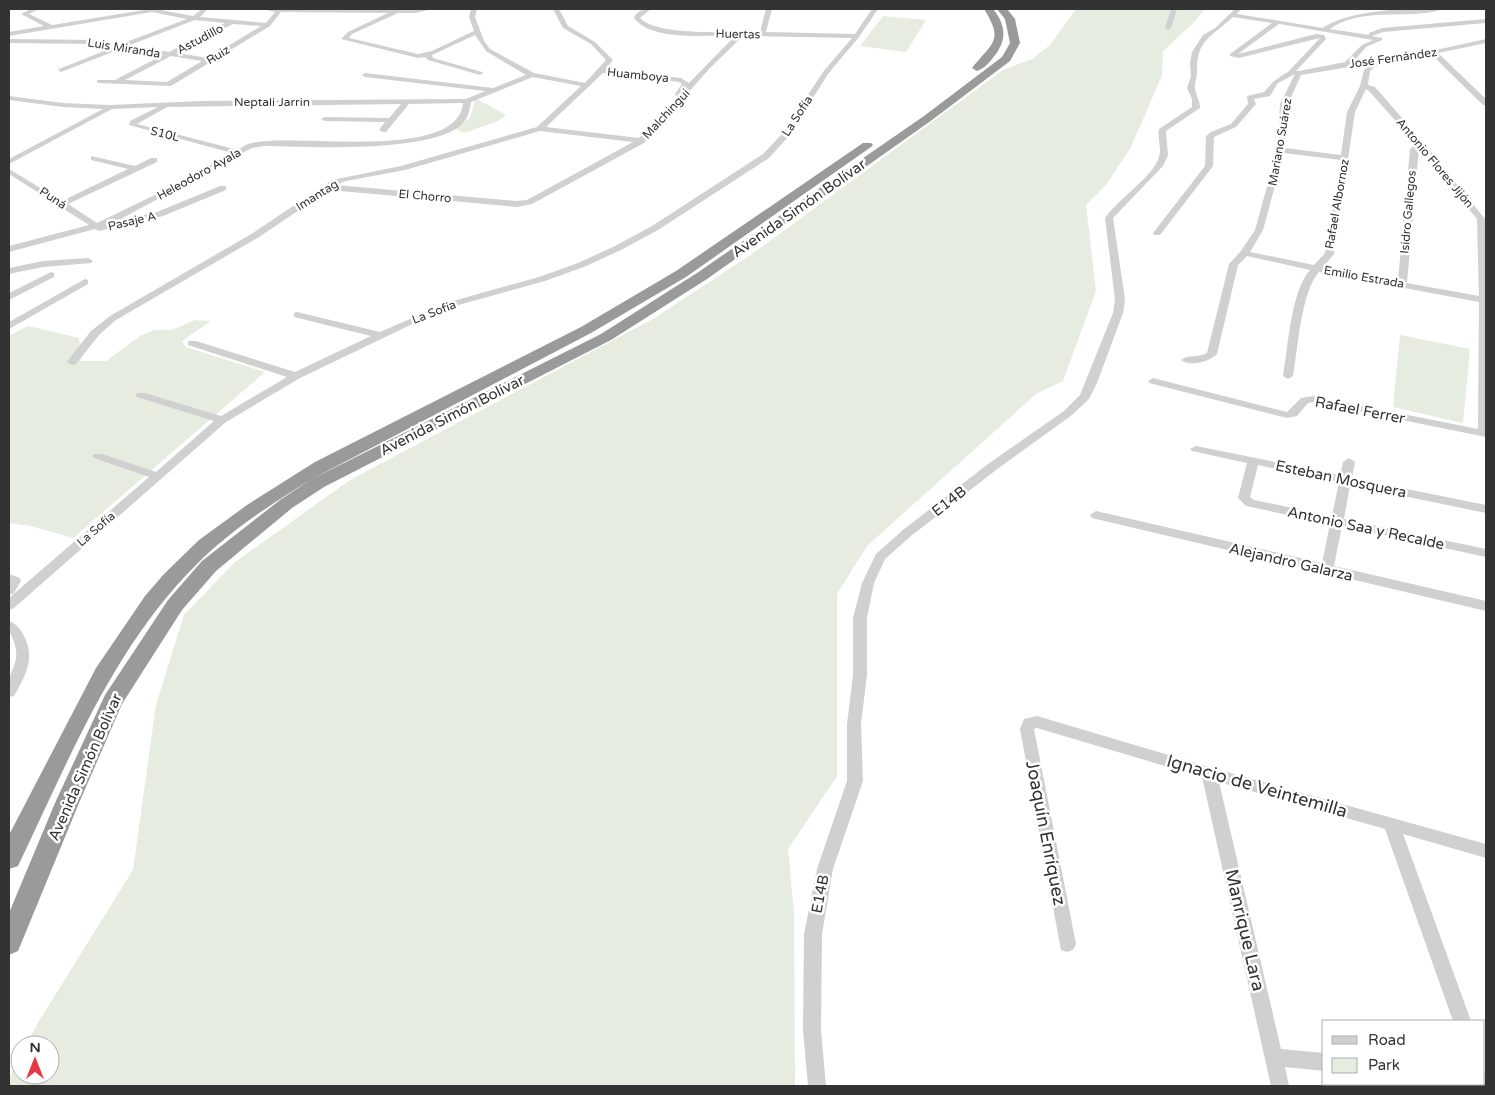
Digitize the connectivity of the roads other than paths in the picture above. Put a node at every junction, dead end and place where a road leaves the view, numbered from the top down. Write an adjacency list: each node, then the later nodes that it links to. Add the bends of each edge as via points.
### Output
1 (36, 9): 25 (street, via 24,14)
2 (205, 9): 19 (street)
3 (265, 9): 15 (street)
4 (429, 9): 17 (street)
5 (474, 9): 28 (street, via 472,17)
6 (556, 9): 44 (street, via 566,27 610,58)
7 (648, 9): 30 (street, Huertas, via 637,18 648,27 672,32)
8 (768, 9): 32 (street)
9 (875, 9): 33 (street, La Sofía)
10 (988, 9): 51 (highway, via 997,20 998,44 988,58)
11 (1002, 9): 131 (highway, Avenida Simón Bolívar, via 1013,27 1015,43 1012,50 996,67 920,124 702,276 614,332 318,483 286,504 209,566 175,605 113,701)
12 (1174, 9): 26 (street)
13 (1438, 9): 27 (street, via 1350,18 1329,24)
14 (148, 10): 19 (street); 25 (street)
15 (279, 10): 16 (street); 24 (street)
16 (353, 10): 17 (street); 20 (street)
17 (397, 11): 38 (street, via 350,33 344,39 410,55)
18 (1235, 12): 23 (street); 136 (street, E14B, via 1218,29 1205,36 1195,52 1191,88 1196,108 1170,122 1162,131 1163,157 1158,167 1115,207 1108,218 1120,299 1118,313 1086,397 907,534 880,557 868,582 860,618 860,676 854,724 855,781 825,869 813,934 812,1030)
19 (194, 18): 22 (street); 36 (street)
20 (336, 19)
21 (1486, 21): 31 (street, via 1382,30)
22 (231, 22): 24 (street); 39 (street, Astudillo)
23 (1279, 22): 27 (street); 45 (street, Mariano Suárez, via 1232,55 1324,36)
24 (268, 25): 40 (street, Ruiz)
25 (52, 27): 29 (street)
26 (1168, 28)
27 (1324, 30): 42 (street, via 1380,39 1364,46)
28 (477, 32): 38 (street); 48 (street, via 488,50)
29 (9, 34)
30 (741, 34): 32 (street, Huertas); 56 (street, Malchingui)
31 (1371, 34)
32 (762, 35): 33 (street, Huertas)
33 (858, 36): 99 (street, La Sofía, via 825,73 786,134 766,156 654,228 581,265 452,304)
34 (9, 41): 36 (street, Luis Miranda, via 96,42)
35 (1486, 41): 37 (street, José Fernández)
36 (121, 46): 39 (street, Luis Miranda); 43 (street)
37 (1434, 53): 41 (street, José Fernández); 61 (street)
38 (428, 54): 46 (street, via 430,60)
39 (170, 55): 40 (street, Luis Miranda); 50 (street, Astudillo)
40 (210, 60): 52 (street, Ruiz)
41 (1378, 60): 42 (street, José Fernández); 54 (street, via 1368,70)
42 (1347, 64): 45 (street, José Fernández)
43 (61, 70)
44 (601, 71): 53 (street, Imantag); 56 (street, Huamboya, via 681,80 686,84 679,94)
45 (1295, 72): 72 (street, Mariano Suárez, via 1284,104); 86 (street, José Fernández, via 1276,82 1267,94 1250,98 1252,104 1236,123 1212,134 1209,138 1209,166)
46 (480, 73)
47 (365, 75): 55 (street)
48 (532, 75): 53 (street); 55 (street, Neptali Jarrin)
49 (99, 81): 50 (street, Astudillo)
50 (116, 82): 52 (street, Astudillo)
51 (956, 83)
52 (168, 84)
53 (586, 85): 68 (street, Imantag)
54 (1364, 86): 71 (street, Antonio Flores Jijón, via 1372,89); 75 (street, Rafael Albornoz, via 1350,112)
55 (491, 90): 60 (street, Neptali Jarrin)
56 (682, 97): 70 (street, Malchingui)
57 (9, 98): 58 (street, Neptali Jarrin)
58 (23, 100): 63 (street); 64 (street, Neptali Jarrin, via 63,106)
59 (407, 101): 60 (street, Neptali Jarrin); 62 (street, Neptali Jarrin); 67 (street)
60 (467, 101): 73 (street, Heleodoro Ayala, via 462,120 456,126 431,135 366,144 257,145)
61 (1486, 102)
62 (168, 105): 64 (street, Neptali Jarrin); 73 (street, S10L, via 133,125)
63 (9, 107)
64 (110, 107): 77 (street)
65 (911, 115): 130 (highway, Avenida Simón Bolívar, via 680,274 586,330 321,466 279,491 191,558 152,600 118,647)
66 (325, 119): 67 (street)
67 (391, 120): 69 (street)
68 (540, 129): 70 (street); 80 (street, Imantag, via 402,168 344,179)
69 (383, 130)
70 (641, 141): 83 (street, Malchingui)
71 (1420, 144): 84 (street, Antonio Flores Jijón); 94 (street, Isidro Gallegos, via 1414,149)
72 (1281, 150): 75 (street); 88 (street, Mariano Suárez, via 1259,230)
73 (238, 152): 85 (street, Heleodoro Ayala, via 164,194)
74 (94, 158): 78 (street)
75 (1345, 158): 90 (street, Rafael Albornoz, via 1329,254)
76 (154, 160): 78 (street)
77 (9, 162)
78 (136, 169): 82 (street)
79 (9, 170): 82 (street, Puná)
80 (326, 187): 83 (street, El Chorro); 102 (street, Imantag, via 256,235 113,318 95,333)
81 (223, 188): 85 (street, Pasaje A, via 152,216)
82 (62, 204): 85 (street, Puná)
83 (524, 204)
84 (1484, 220): 95 (street, Antonio Flores Jijón)
85 (96, 227): 87 (street, Heleodoro Ayala)
86 (1157, 233)
87 (9, 250)
88 (1245, 253): 90 (street, Emilio Estrada); 101 (street, Mariano Suárez, via 1234,264 1212,354 1204,359)
89 (88, 261): 91 (street, via 42,264)
90 (1316, 269): 94 (street, Emilio Estrada); 104 (street, Rafael Albornoz, via 1302,293)
91 (9, 271)
92 (51, 275): 96 (street)
93 (86, 282): 98 (street)
94 (1402, 284): 95 (street, Emilio Estrada)
95 (1484, 295): 108 (street, Antonio Flores Jijón)
96 (9, 297)
97 (297, 315): 99 (street)
98 (10, 324)
99 (378, 335): 103 (street, La Sofía)
100 (192, 343): 103 (street)
101 (1186, 360)
102 (72, 362)
103 (296, 376): 107 (street, La Sofía)
104 (1288, 376)
105 (1153, 381): 108 (street, Rafael Ferrer, via 1288,415 1306,400 1312,400)
106 (141, 395): 107 (street)
107 (222, 420): 113 (street, La Sofía)
108 (1485, 434)
109 (1196, 449): 111 (street, Esteban Mosquera)
110 (98, 456): 113 (street)
111 (1253, 461): 114 (street, Esteban Mosquera); 117 (street, Antonio Saa y Recalde, via 1246,501)
112 (1349, 462): 114 (street)
113 (157, 476): 122 (street, La Sofía)
114 (1346, 480): 115 (street, Esteban Mosquera); 117 (street)
115 (1486, 509)
116 (1096, 515): 119 (street, Alejandro Galarza)
117 (1336, 522): 118 (street, Antonio Saa y Recalde); 119 (street)
118 (1486, 553)
119 (1327, 570): 123 (street, Alejandro Galarza)
120 (9, 578): 121 (street, via 15,581)
121 (9, 590)
122 (9, 605)
123 (1486, 606)
124 (9, 626): 125 (street, via 23,644 24,663)
125 (9, 692)
126 (1029, 723): 127 (street, Ignacio de Veintemilla, via 1037,722); 132 (street, Joaquín Enríquez, via 1026,729)
127 (1208, 773): 128 (street, Ignacio de Veintemilla); 134 (street, Manrique Lara)
128 (1391, 824): 129 (street, Ignacio de Veintemilla); 133 (street)
129 (1486, 852)
130 (9, 859)
131 (9, 943)
132 (1067, 944)
133 (1462, 1020)
134 (1274, 1057): 135 (street); 137 (street, Manrique Lara)
135 (1322, 1062)
136 (817, 1086)
137 (1280, 1086)

